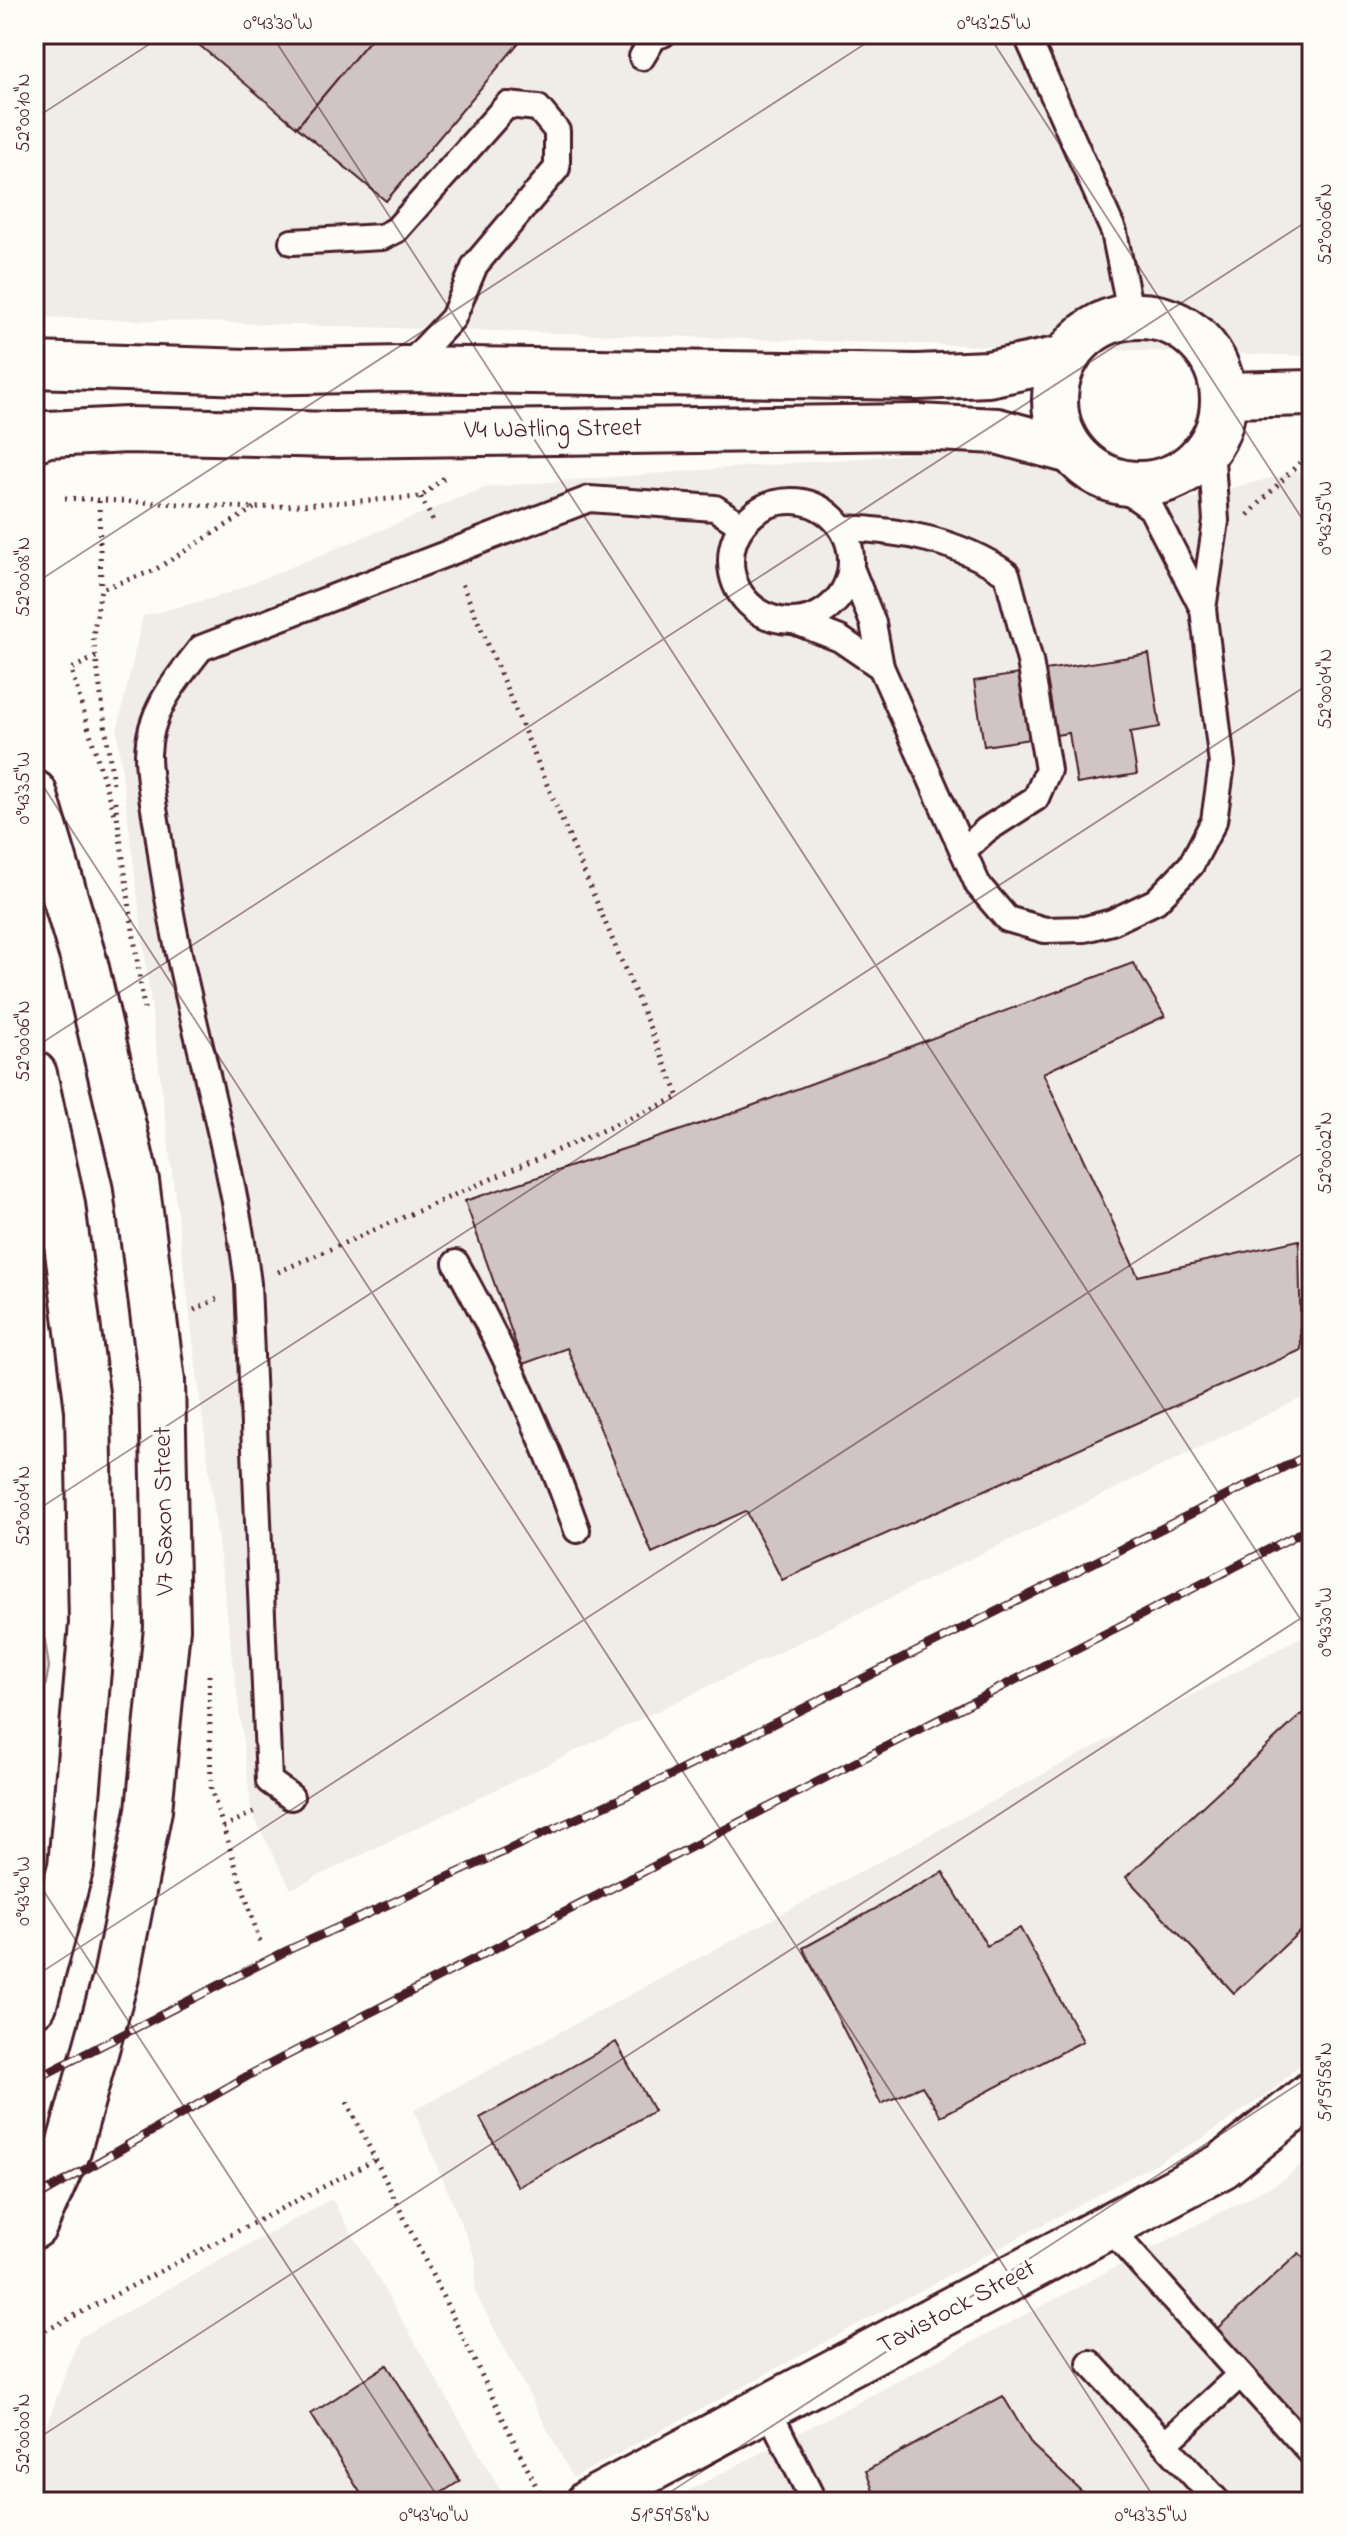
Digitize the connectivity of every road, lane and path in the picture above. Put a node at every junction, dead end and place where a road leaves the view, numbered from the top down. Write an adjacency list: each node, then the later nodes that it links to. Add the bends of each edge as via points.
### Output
1 (663, 34): 3 (lane, via 654,37)
2 (1026, 34): 5 (lane, via 1114,232)
3 (642, 57)
4 (292, 242): 8 (lane, via 382,237 396,230 507,105 538,108 557,131 557,168 475,265 453,318)
5 (1131, 316): 6 (street, via 1105,323 1083,337); 10 (street, via 1158,318 1194,337 1218,368)
6 (1066, 358): 8 (street, via 988,374 917,377); 13 (street, via 1055,405)
7 (34, 365): 8 (street, via 275,372)
8 (405, 369)
9 (1312, 393): 10 (street)
10 (1224, 395): 12 (street)
11 (34, 439): 13 (street, V4 Watling Street, via 127,430 333,435 918,427 997,431)
12 (1211, 445): 15 (street, via 1192,466 1167,480 1139,485); 24 (lane, via 1216,521)
13 (1071, 451): 15 (street, via 1089,469)
14 (449, 474): 16 (path)
15 (1111, 480): 24 (lane, via 1151,508)
16 (421, 497): 18 (path, via 254,508); 21 (path)
17 (65, 498): 18 (path)
18 (99, 501): 23 (path)
19 (742, 526): 20 (lane, via 764,508 792,501 828,513); 21 (lane, via 715,508 589,499); 25 (lane, via 731,561 742,596 764,615)
20 (842, 528): 22 (lane); 30 (lane, via 886,529 941,542 979,555 1007,574 1030,661 1048,770 1036,798)
21 (448, 551): 33 (lane, via 201,648 162,698 148,753 162,866 176,949 241,1220); 33 (path, via 679,1097)
22 (851, 568): 25 (lane, via 832,605 815,617); 27 (lane, via 873,623)
23 (101, 589)
24 (1203, 609): 30 (lane, via 1222,764 1214,821 1191,865 1156,901 1112,922 1045,930 1007,919 978,885)
25 (794, 621): 27 (lane, via 840,639)
26 (96, 657): 29 (path, via 71,669)
27 (881, 667): 30 (lane)
28 (34, 793): 41 (street, V7 Saxon Street, via 85,964 136,1181 162,1381 167,1628 149,1810 116,1977 68,2150)
29 (120, 838)
30 (963, 851)
31 (34, 1074): 37 (street, via 62,1204 88,1410 92,1624 71,1866)
32 (456, 1263): 35 (lane, via 545,1439)
33 (248, 1284): 34 (path); 36 (lane, via 269,1781)
34 (186, 1313)
35 (577, 1530)
36 (291, 1797)
37 (34, 2004)
38 (347, 2102): 40 (path)
39 (1308, 2105): 42 (street, Tavistock Street, via 1222,2166)
40 (375, 2159): 43 (path, via 47,2330); 49 (path)
41 (34, 2226)
42 (1108, 2227): 45 (lane); 46 (street, Tavistock Street)
43 (34, 2352)
44 (1090, 2363): 47 (lane)
45 (1240, 2375): 47 (lane); 48 (lane)
46 (768, 2409): 50 (street, Tavistock Street); 51 (lane)
47 (1165, 2444): 52 (lane)
48 (1312, 2454)
49 (544, 2502)
50 (589, 2502)
51 (814, 2502)
52 (1218, 2502)

